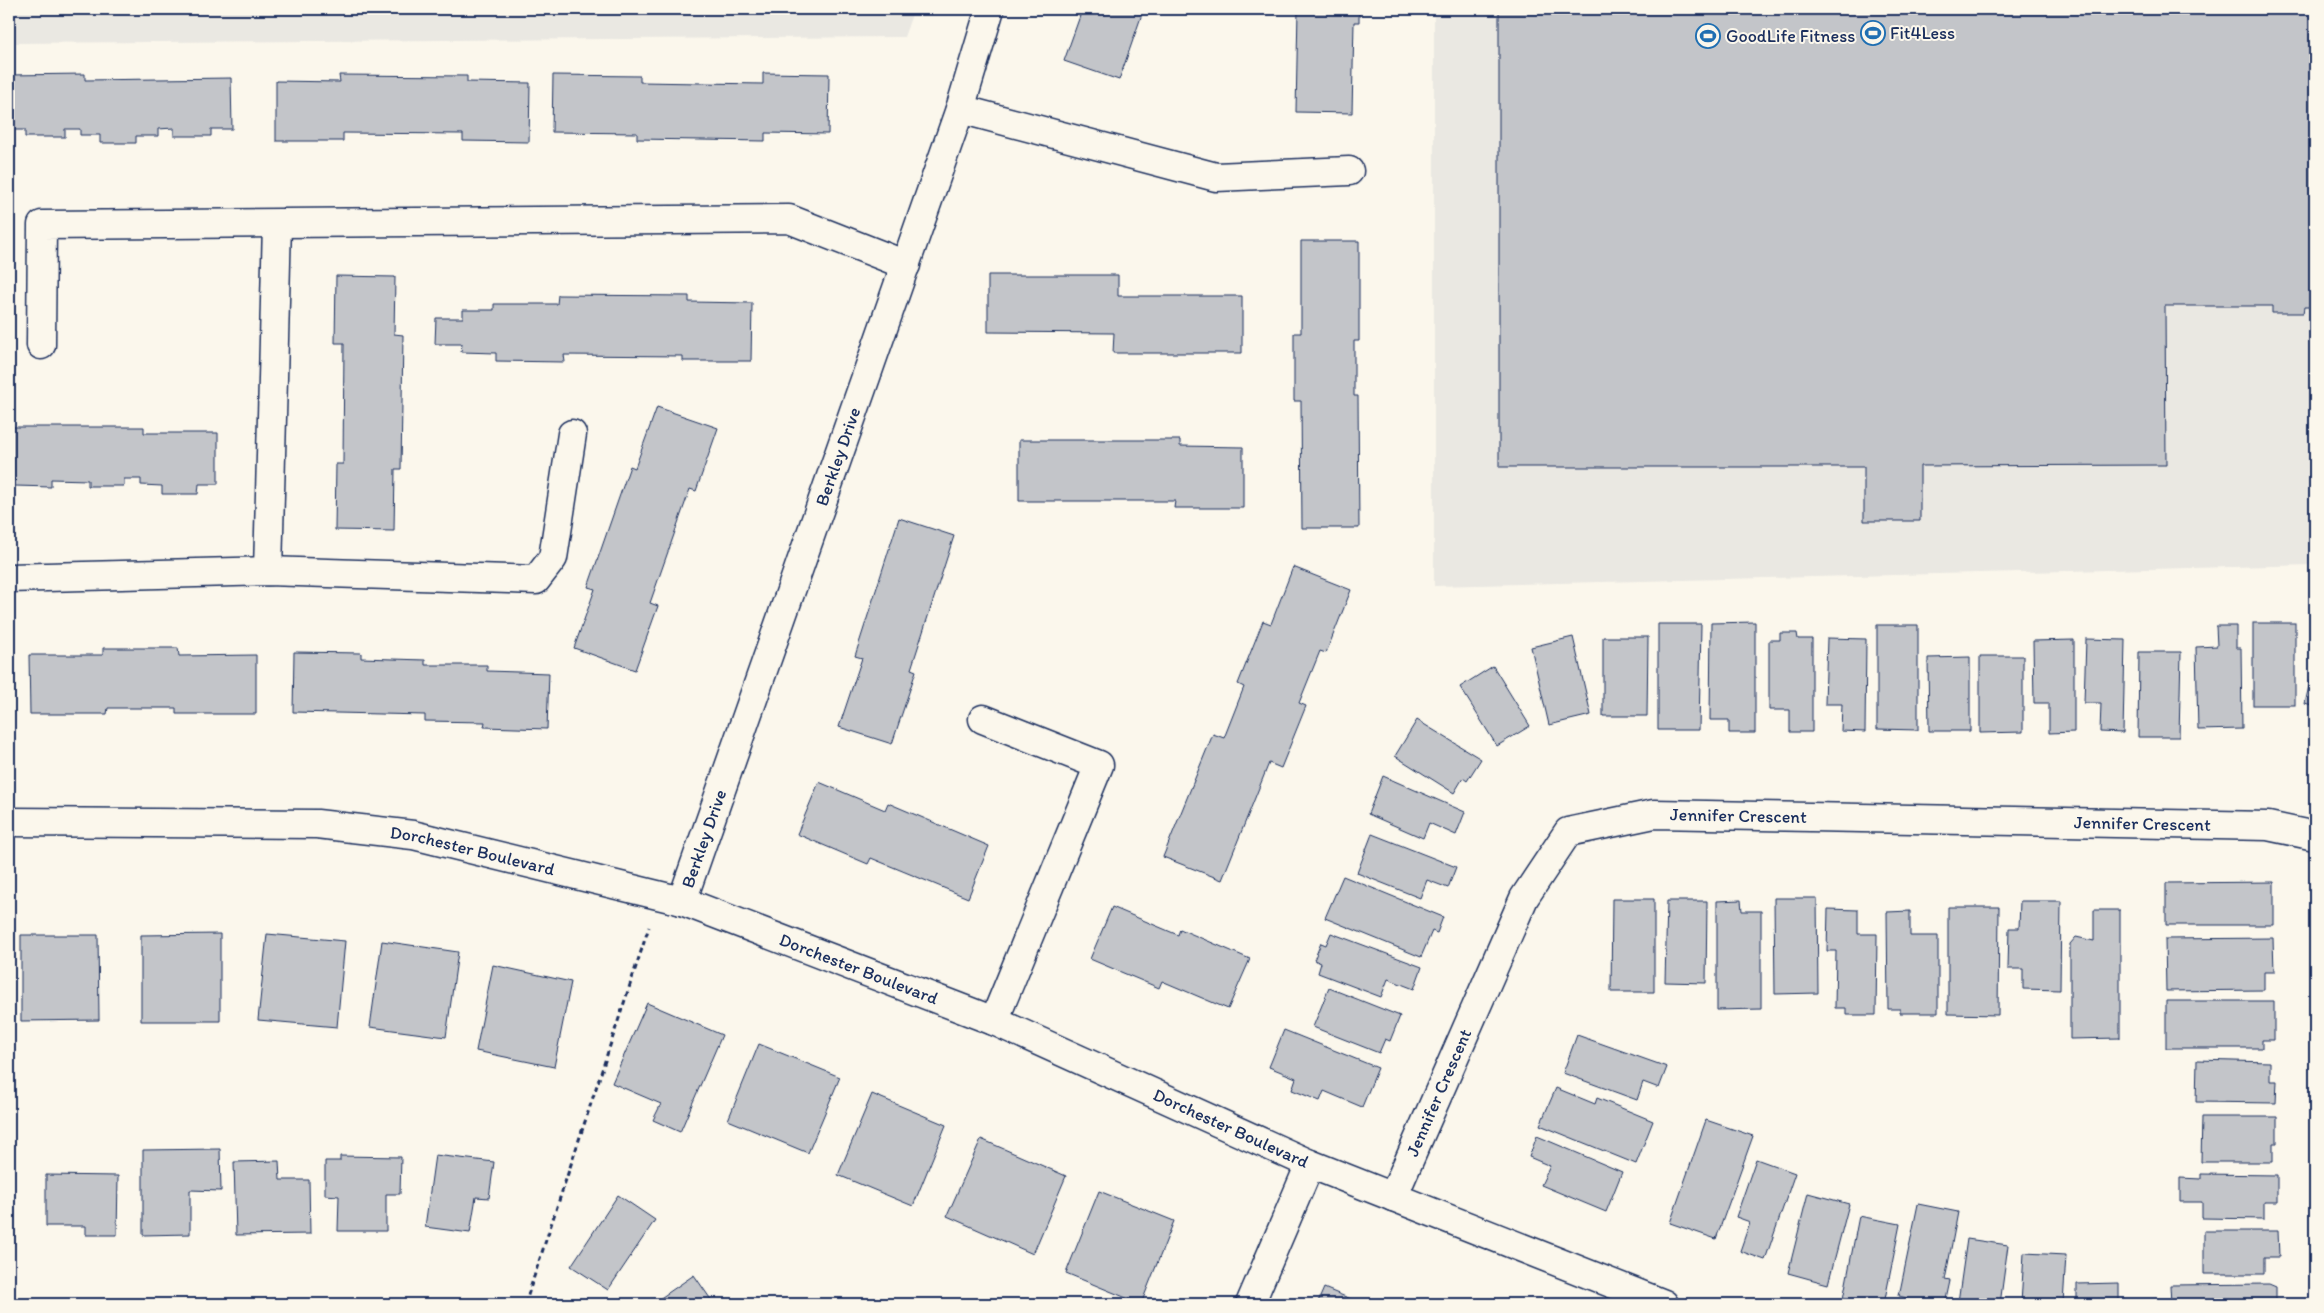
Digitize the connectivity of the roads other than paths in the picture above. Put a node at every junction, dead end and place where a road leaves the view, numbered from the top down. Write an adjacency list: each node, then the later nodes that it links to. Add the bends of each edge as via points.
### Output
1 (990, 9): 2 (street, Berkley Drive)
2 (960, 109): 3 (street, via 1216,177); 5 (street, Berkley Drive)
3 (1349, 171)
4 (276, 224): 5 (street, via 789,219); 6 (street, via 42,224); 8 (street)
5 (906, 265): 13 (street, Berkley Drive)
6 (41, 344)
7 (572, 434): 8 (street, via 553,558 536,580)
8 (268, 570): 9 (street)
9 (9, 578)
10 (983, 719): 14 (street, via 1099,765)
11 (9, 822): 13 (street, Dorchester Boulevard, via 317,824 394,832)
12 (2315, 836): 16 (street, Jennifer Crescent, via 2268,826 1664,814 1568,832 1524,898)
13 (671, 898): 14 (street, Dorchester Boulevard)
14 (994, 1021): 15 (street, Dorchester Boulevard)
15 (1310, 1164): 16 (street, Dorchester Boulevard); 17 (street)
16 (1393, 1197): 18 (street, Dorchester Boulevard)
17 (1250, 1304)
18 (1664, 1304)

